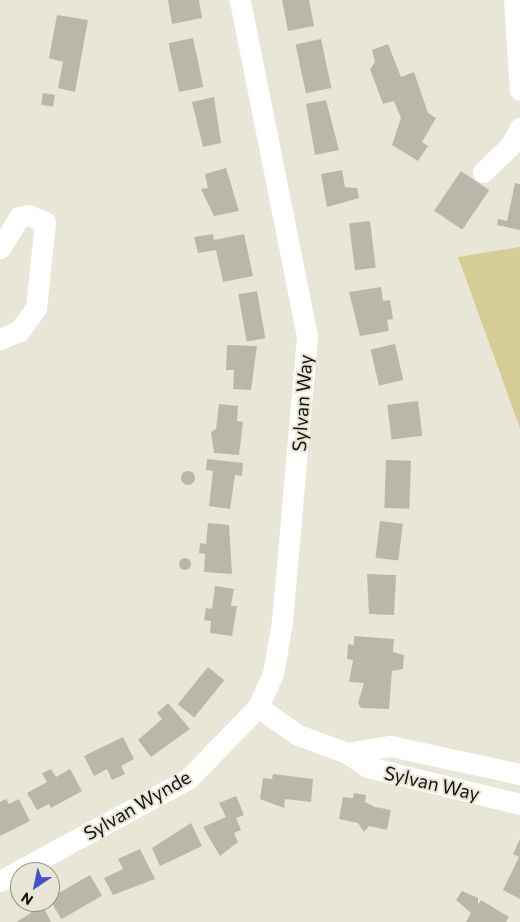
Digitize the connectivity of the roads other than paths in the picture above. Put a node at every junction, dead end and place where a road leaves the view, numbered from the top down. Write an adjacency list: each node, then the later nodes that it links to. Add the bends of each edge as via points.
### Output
1 (240, 0): 8 (street, Sylvan Way, via 307,336 282,622 273,674)
2 (514, 0): 3 (street)
3 (520, 90)
4 (520, 128): 5 (street, via 510,146)
5 (483, 172)
6 (0, 248): 7 (street, via 19,217 28,215 45,222 36,308 19,331)
7 (0, 339)
8 (258, 707): 9 (street, Sylvan Way, via 298,735); 12 (street, Sylvan Wynde, via 188,779)
9 (347, 753): 10 (street, Sylvan Way, via 390,746); 11 (street, Sylvan Way, via 387,774)
10 (520, 774)
11 (520, 804)
12 (0, 882)

